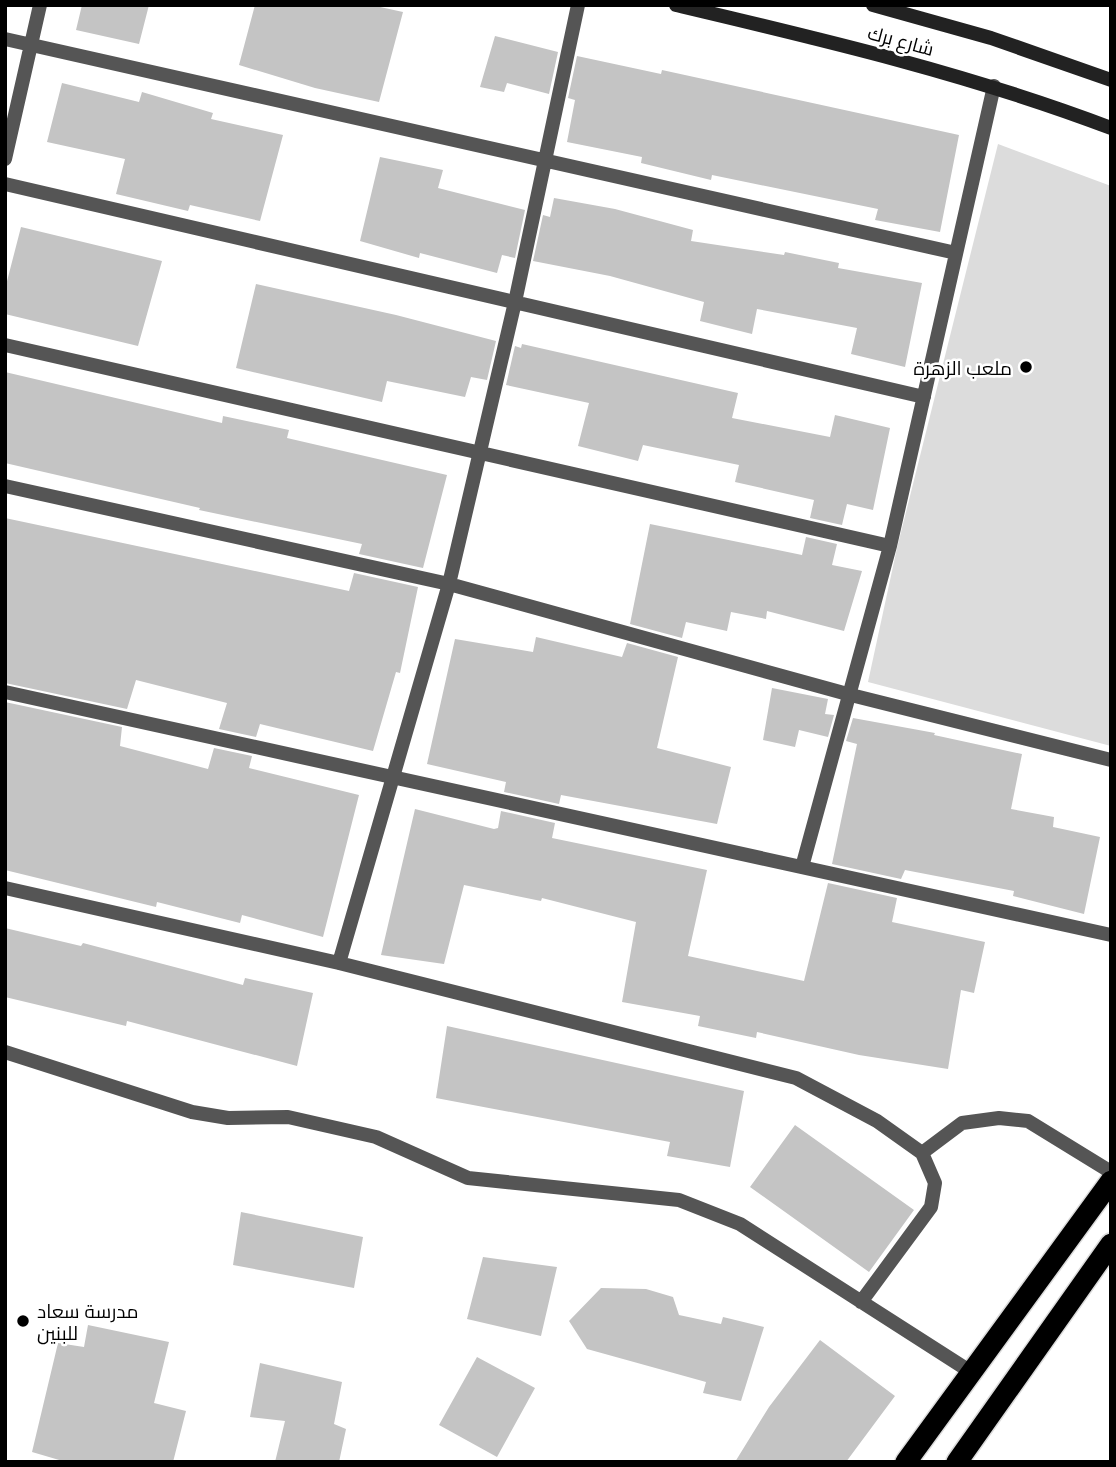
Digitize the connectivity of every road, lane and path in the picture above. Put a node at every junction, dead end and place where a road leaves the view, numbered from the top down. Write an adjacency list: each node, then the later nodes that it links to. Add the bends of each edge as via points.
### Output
1 (40, 5): 6 (street)
2 (578, 5): 11 (street)
3 (676, 5): 8 (main road, شارع برك)
4 (873, 5): 7 (main road, شارع برك, via 991,38)
5 (5, 39): 6 (street)
6 (31, 45): 10 (street); 11 (street)
7 (1111, 80)
8 (994, 86): 9 (main road, شارع برك); 13 (street)
9 (1111, 128)
10 (5, 159)
11 (545, 161): 13 (street); 14 (street)
12 (5, 184): 14 (street)
13 (956, 253): 16 (street)
14 (515, 302): 16 (street); 17 (street)
15 (5, 345): 17 (street)
16 (924, 397): 19 (street)
17 (481, 453): 19 (street); 20 (street)
18 (5, 486): 20 (street)
19 (890, 546): 22 (street)
20 (449, 584): 22 (street); 24 (street)
21 (5, 692): 24 (street)
22 (851, 695): 23 (street); 25 (street)
23 (1111, 761)
24 (393, 778): 25 (street); 28 (street)
25 (802, 867): 27 (street)
26 (5, 887): 28 (street)
27 (1110, 933)
28 (339, 963): 30 (street, via 796,1078 877,1121)
29 (5, 1052): 34 (street, via 192,1112 228,1118 288,1116 376,1138 468,1178 679,1200 740,1224)
30 (922, 1153): 31 (street, via 962,1123 999,1118 1028,1121); 34 (street, via 935,1182 931,1207)
31 (1111, 1172)
32 (1111, 1181): 35 (highway)
33 (1111, 1244): 37 (highway)
34 (861, 1302): 35 (street)
35 (971, 1372): 36 (highway)
36 (906, 1462)
37 (957, 1462)

